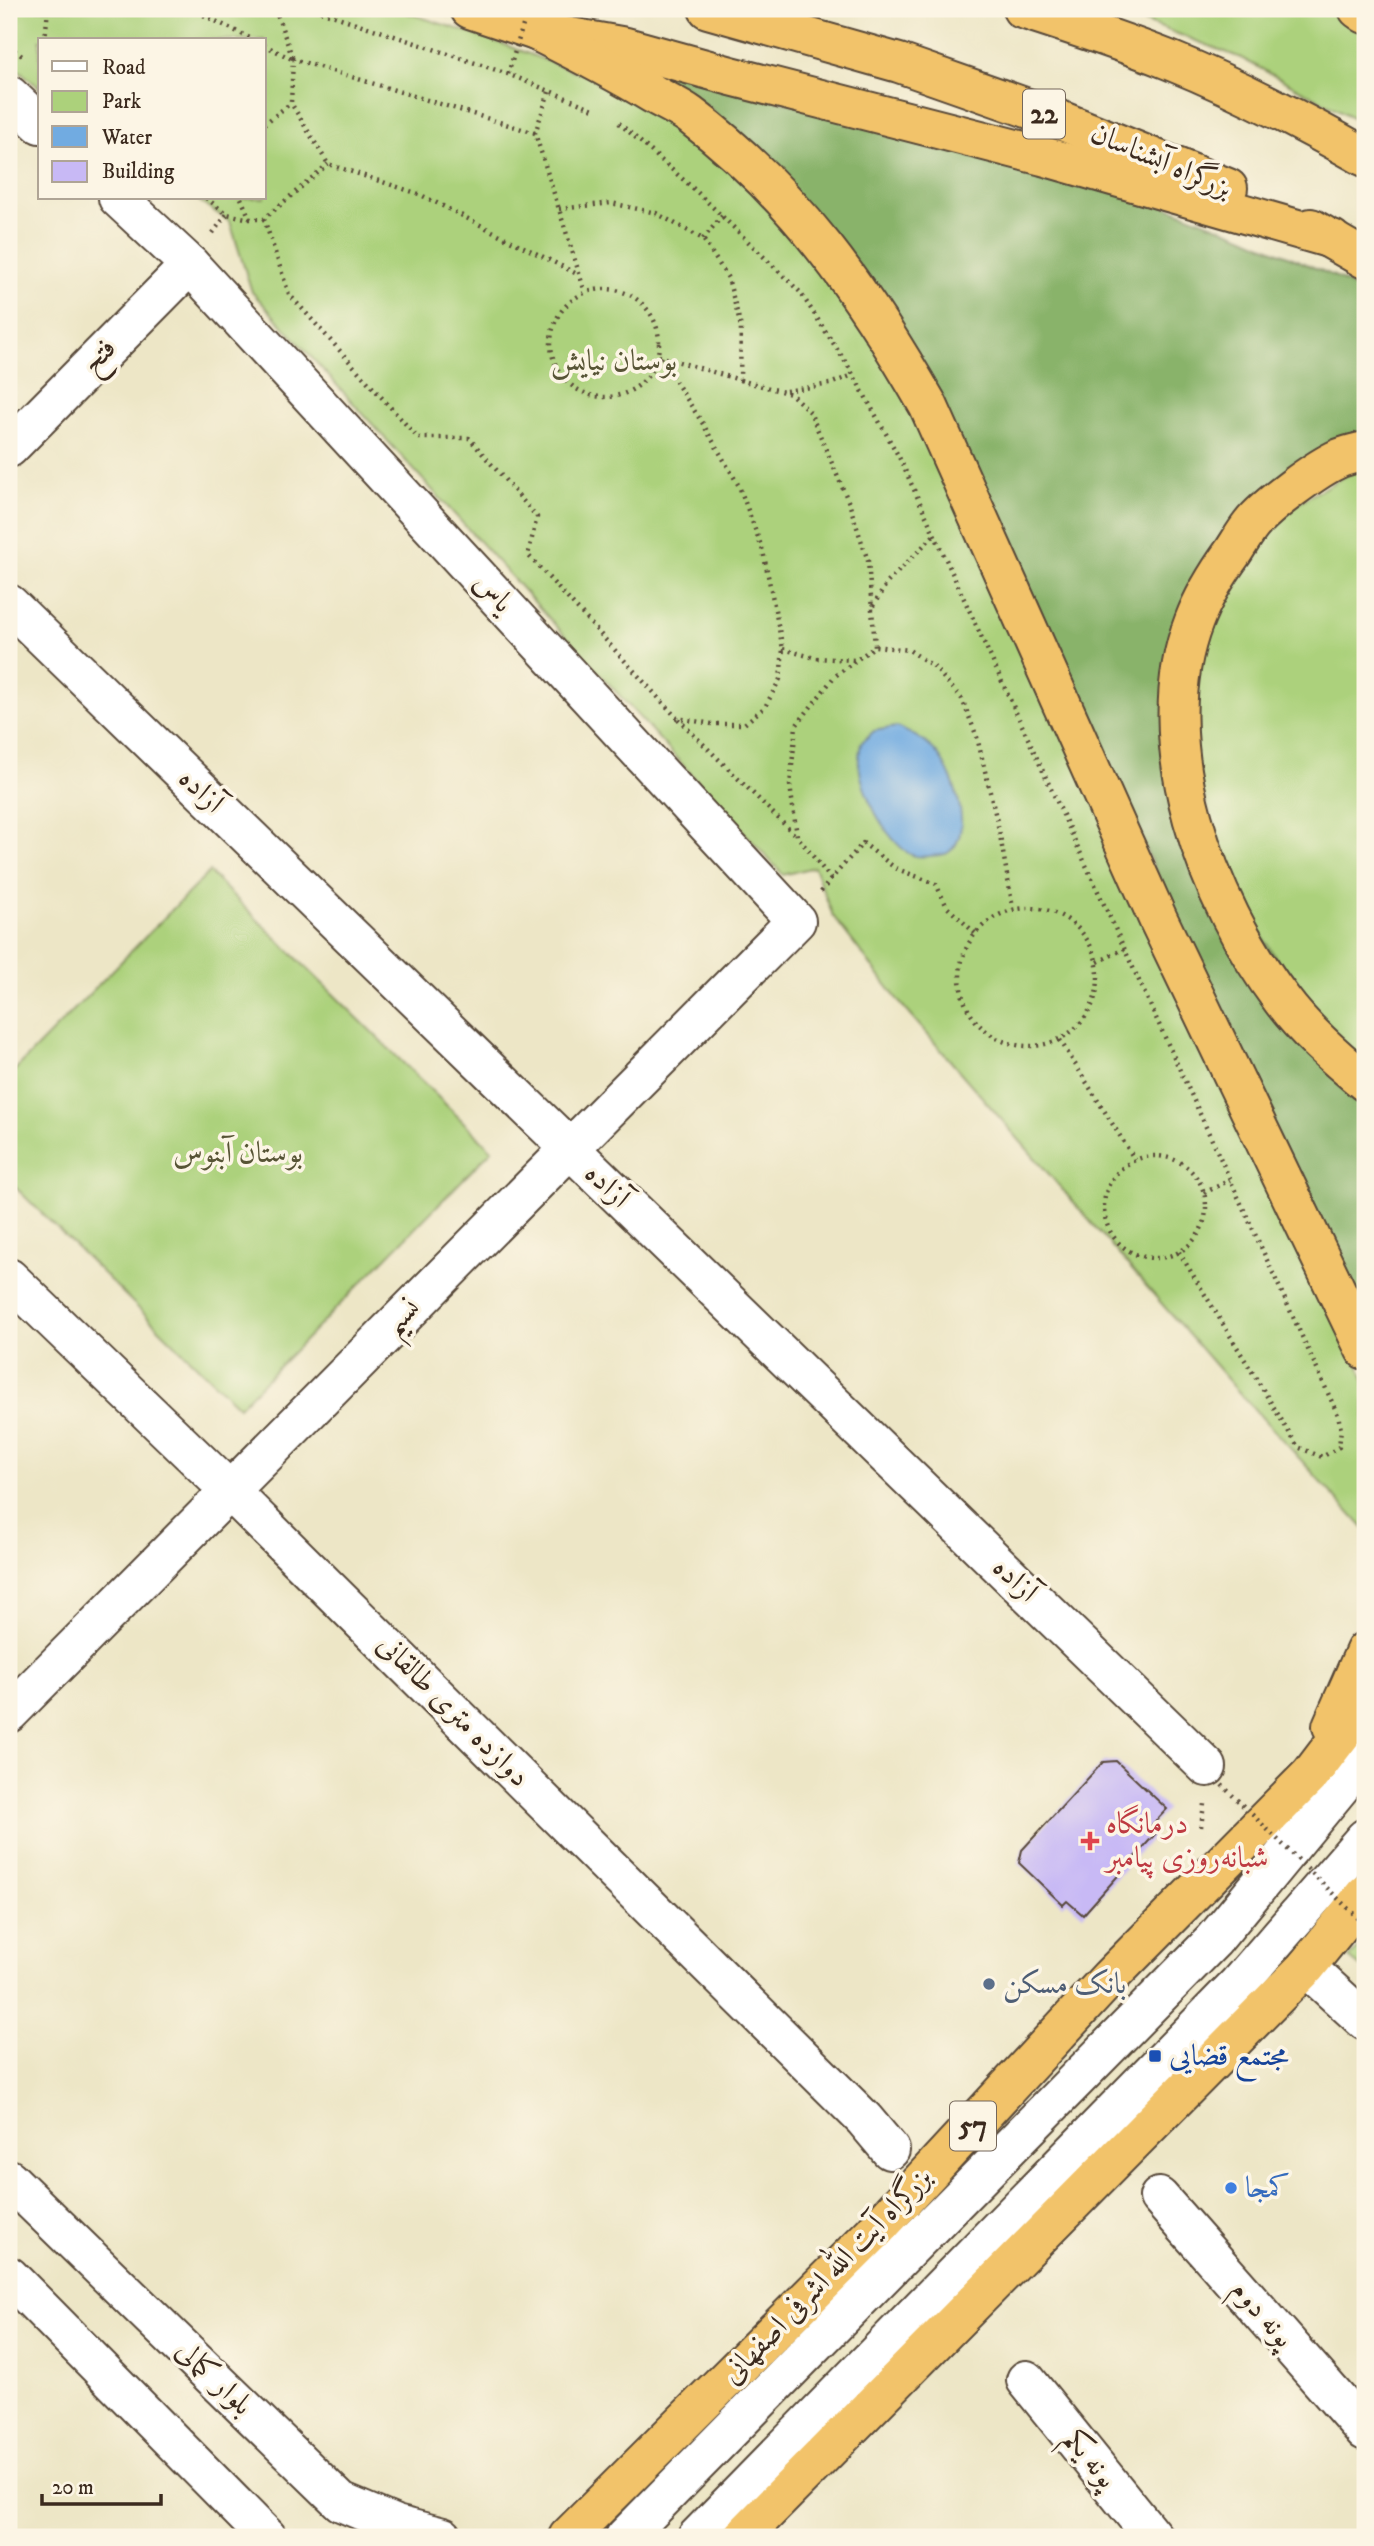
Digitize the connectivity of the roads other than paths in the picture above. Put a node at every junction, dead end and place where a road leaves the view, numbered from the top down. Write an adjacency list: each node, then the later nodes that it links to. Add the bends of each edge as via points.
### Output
1 (470, 9): 6 (highway)
2 (708, 9): 11 (highway, بزرگراه آبشناسان / 22, via 899,63 1050,116 1208,178)
3 (1023, 9): 9 (highway, via 1171,61)
4 (1358, 9): 5 (highway)
5 (1365, 14)
6 (532, 20): 11 (highway); 21 (highway, via 689,114 747,165 833,257 887,333 928,405 1158,919)
7 (9, 95): 8 (street)
8 (38, 122)
9 (1365, 157)
10 (120, 200): 13 (street, یاس)
11 (1332, 239): 12 (highway, بزرگراه آبشناسان / 22)
12 (1365, 259)
13 (190, 265): 14 (street, فتح); 17 (street, یاس)
14 (12, 437)
15 (1365, 451): 18 (highway, via 1339,458 1252,523 1194,622 1182,669 1177,718 1189,811 1246,949 1283,1002 1326,1049)
16 (9, 604): 19 (street, آزاده)
17 (796, 921): 19 (street, نسیم)
18 (1365, 1082)
19 (569, 1149): 22 (street, نسیم); 28 (street, آزاده)
20 (9, 1278): 22 (street, دوازده متری طالقانی)
21 (1365, 1350)
22 (230, 1490): 25 (street, نسیم); 33 (street, دوازده متری طالقانی, via 835,2089)
23 (1365, 1651): 27 (highway)
24 (1365, 1703): 27 (highway, بزرگراه آیت الله اشرفی اصفهانی / 57)
25 (9, 1713)
26 (1365, 1757): 45 (street, via 1214,1940)
27 (1311, 1774): 39 (highway, بزرگراه آیت الله اشرفی اصفهانی / 57, via 1110,1977 873,2233)
28 (1216, 1782)
29 (1365, 1838): 46 (street, via 1238,1984)
30 (1365, 1894): 31 (highway)
31 (1306, 1967): 32 (street); 47 (highway)
32 (1365, 2021)
33 (890, 2150)
34 (9, 2179): 40 (street, بلوار کمالی, via 341,2502)
35 (1159, 2197): 38 (street, پونه دوم)
36 (9, 2276): 41 (street)
37 (1026, 2380): 48 (street, پونه یکم)
38 (1365, 2431)
39 (597, 2507): 43 (street); 44 (highway, بزرگراه آیت الله اشرفی اصفهانی / 57)
40 (400, 2531): 42 (street, بلوار کمالی)
41 (267, 2537)
42 (443, 2537)
43 (549, 2537)
44 (568, 2537)
45 (625, 2537)
46 (697, 2537)
47 (742, 2537)
48 (1153, 2537)

